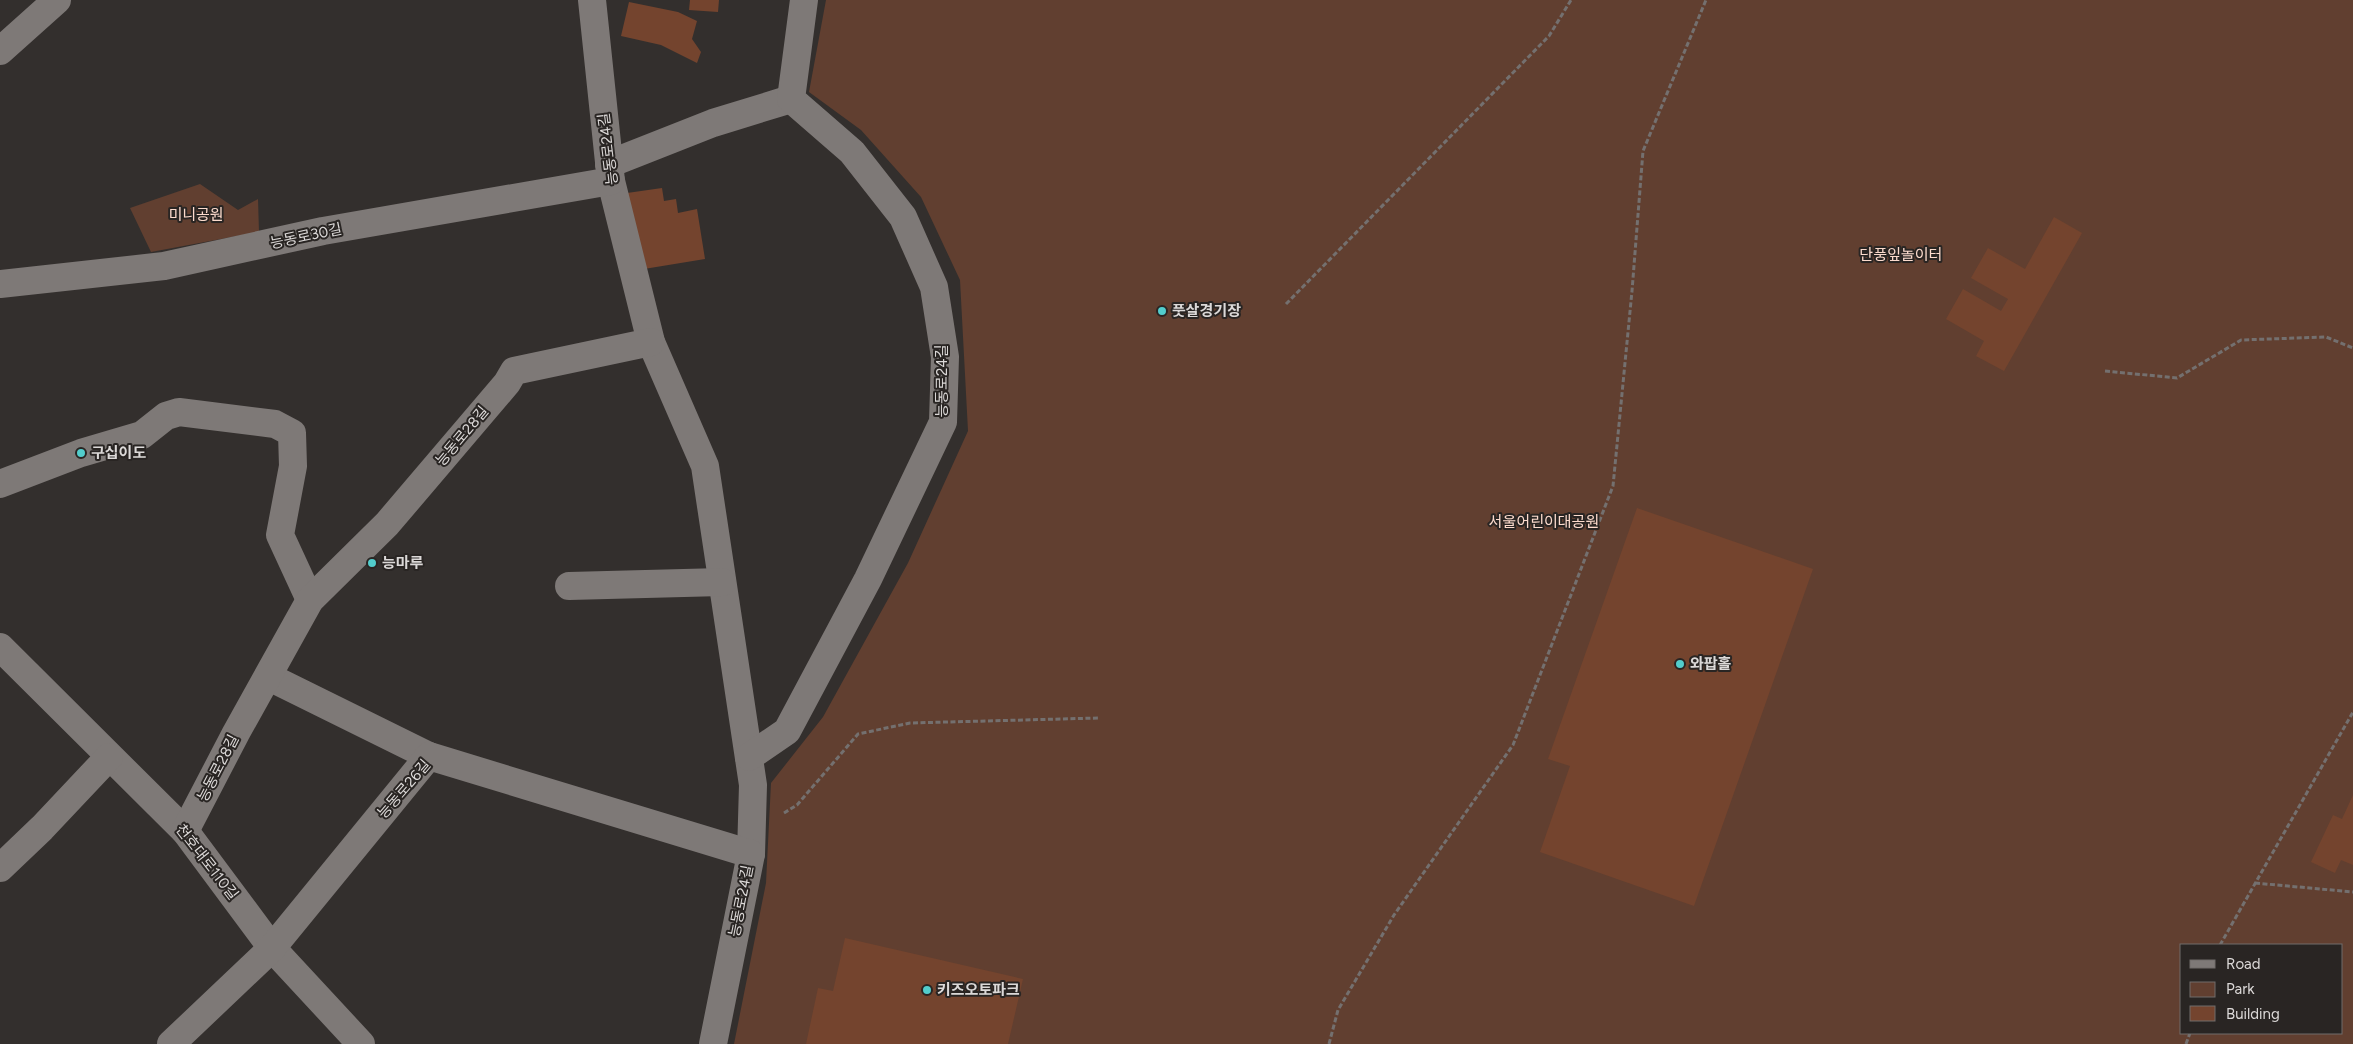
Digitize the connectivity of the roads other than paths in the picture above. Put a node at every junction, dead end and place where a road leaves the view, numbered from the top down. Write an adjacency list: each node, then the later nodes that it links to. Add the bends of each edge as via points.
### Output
1 (57, 0): 4 (street)
2 (592, 0): 6 (street, 능동로24길)
3 (804, 0): 5 (street)
4 (0, 51)
5 (791, 99): 6 (street, 능동로30길, via 713,123); 17 (street, 능동로24길, via 852,152 903,217 934,287 944,357 943,422 868,579 787,731)
6 (610, 172): 7 (street, 능동로30길, via 164,266); 8 (street, 능동로24길)
7 (0, 284)
8 (651, 342): 10 (street, 능동로24길, via 705,466); 12 (street, 능동로28길, via 514,371 387,524)
9 (0, 484): 12 (street, via 142,434 166,416 179,412 275,424 292,434 294,466 280,535)
10 (722, 582): 11 (street); 17 (street, 능동로24길)
11 (569, 586)
12 (310, 600): 14 (street, 능동로28길)
13 (0, 647): 16 (street, 천호대로110길)
14 (269, 677): 15 (street); 18 (street, 능동로28길)
15 (428, 756): 19 (street, 능동로26길); 21 (street, 능동로26길)
16 (109, 757): 18 (street, 천호대로110길); 20 (street)
17 (749, 757): 19 (street, 능동로24길, via 753,785)
18 (185, 831): 21 (street, 천호대로110길)
19 (751, 854): 24 (street, 능동로24길)
20 (0, 868)
21 (272, 948): 22 (street, 능동로26길); 23 (street, 천호대로110길)
22 (171, 1044)
23 (361, 1044)
24 (713, 1044)

